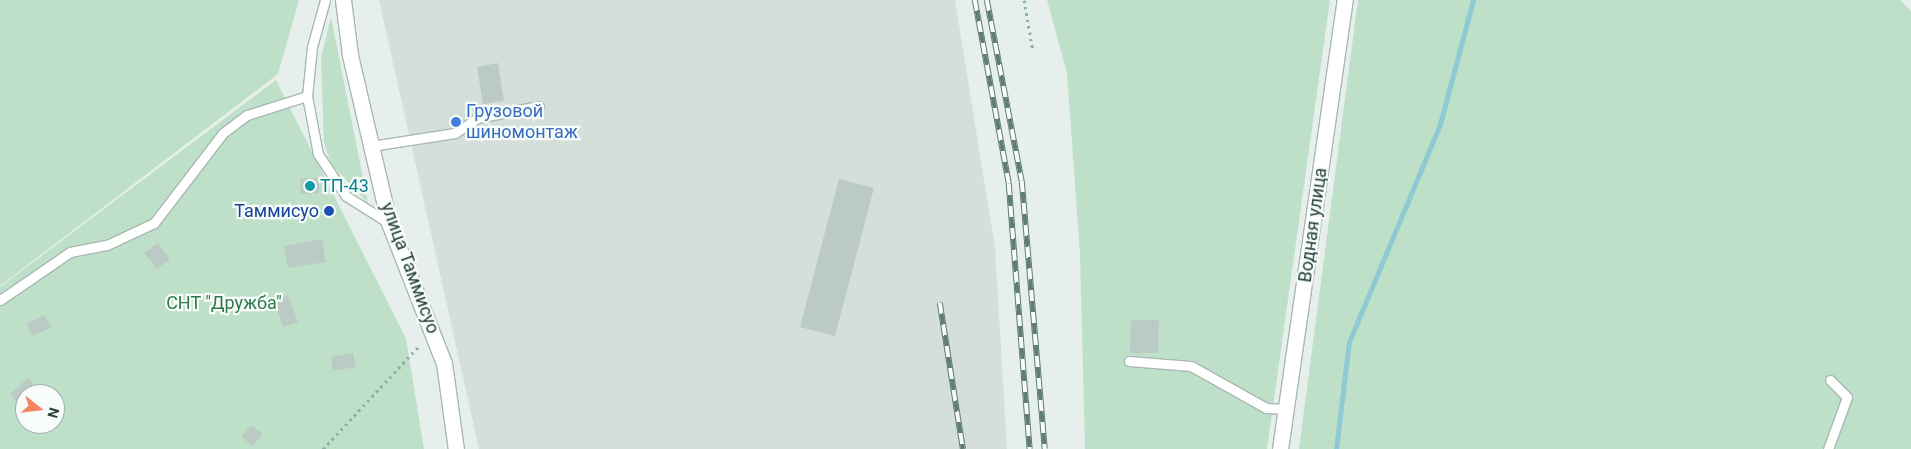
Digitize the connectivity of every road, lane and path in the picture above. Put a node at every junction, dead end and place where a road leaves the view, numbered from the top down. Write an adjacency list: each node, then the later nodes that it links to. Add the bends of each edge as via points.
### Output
1 (324, 0): 6 (lane, via 313,39)
2 (343, 0): 8 (street, улица Таммисуо, via 350,55)
3 (1024, 0): 5 (path)
4 (1345, 0): 14 (street, Водная улица)
5 (1033, 51)
6 (307, 96): 9 (lane, via 318,154 334,182 358,205); 10 (lane, via 247,115 223,133 154,223 107,244 70,252)
7 (539, 106): 8 (lane, via 477,118 455,133)
8 (371, 146): 9 (street, улица Таммисуо)
9 (389, 224): 11 (street, улица Таммисуо)
10 (0, 300)
11 (434, 329): 15 (path); 16 (street, улица Таммисуо, via 444,364)
12 (1129, 361): 14 (lane, via 1190,366 1266,408)
13 (1830, 380): 18 (lane, via 1847,397)
14 (1287, 409): 17 (street, Водная улица)
15 (323, 449)
16 (456, 449)
17 (1280, 449)
18 (1828, 449)

